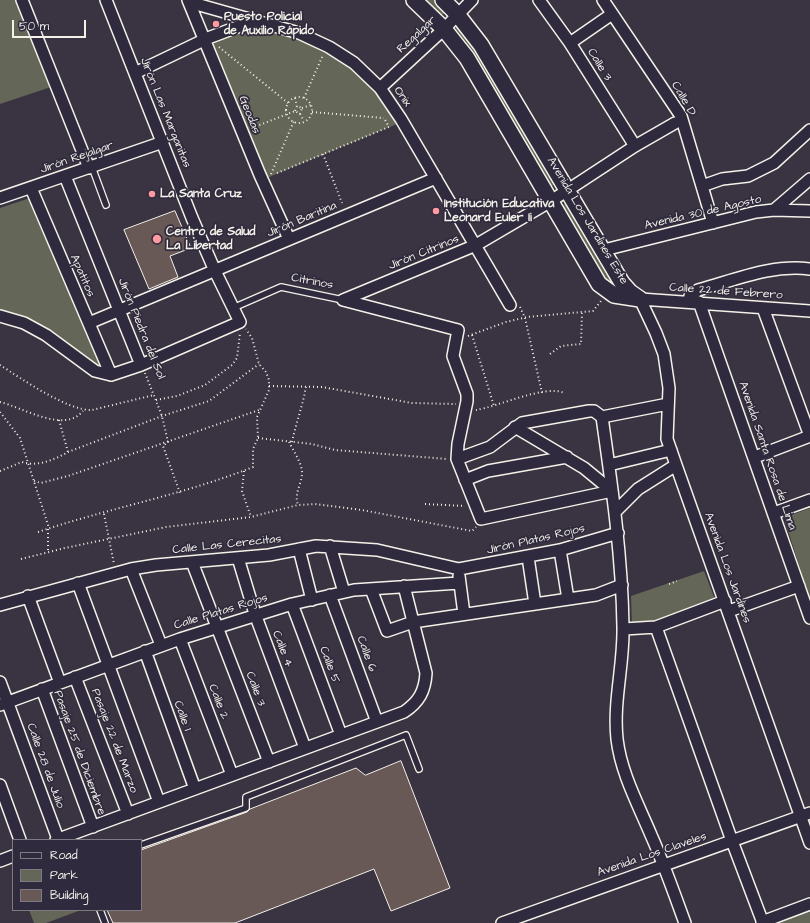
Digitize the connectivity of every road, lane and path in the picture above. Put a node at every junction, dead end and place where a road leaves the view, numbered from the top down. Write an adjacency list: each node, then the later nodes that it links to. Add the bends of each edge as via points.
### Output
1 (22, 0): 39 (street)
2 (106, 0): 17 (street, Jirón Las Marganitas)
3 (414, 0): 12 (street, Avenida Los Jardines Este)
4 (443, 0): 9 (street, Avenida Los Jardines Este)
5 (472, 0): 9 (street, Regalgar)
6 (539, 0): 14 (street, Calle 3)
7 (603, 0): 10 (street, Calle D)
8 (189, 1): 11 (street, Onix); 13 (street, Geodas)
9 (457, 14): 12 (street, Regalgar); 47 (street, Avenida Los Jardines Este, via 481,45)
10 (612, 14): 14 (street); 45 (street, Calle D, via 681,116)
11 (256, 20): 13 (street); 18 (street, Onix, via 299,33 329,47 354,63)
12 (444, 29): 18 (street, Regalgar); 49 (street, Avenida Los Jardines Este, via 467,58)
13 (205, 40): 17 (street); 55 (street, Geodas)
14 (570, 42): 37 (street, Calle 3)
15 (216, 45): 21 (path)
16 (324, 53): 20 (path)
17 (135, 73): 36 (street, Jirón Las Marganitas)
18 (380, 88): 43 (street, Onix)
19 (295, 98): 20 (path); 21 (path); 23 (path)
20 (304, 98): 22 (path)
21 (288, 103): 27 (path)
22 (311, 105): 24 (path); 26 (path)
23 (297, 106): 24 (path); 25 (path)
24 (302, 108): 28 (path)
25 (295, 111): 27 (path); 28 (path)
26 (312, 112): 29 (path); 32 (path)
27 (287, 114): 31 (path); 34 (path)
28 (300, 114): 32 (path)
29 (384, 118): 30 (path); 38 (path, via 389,127)
30 (388, 118)
31 (294, 121): 32 (path); 41 (path)
32 (304, 121)
33 (675, 123): 37 (street, Jirón Citrinos)
34 (250, 129)
35 (810, 130): 45 (street, via 774,163 748,176)
36 (163, 142): 39 (street, Jirón Rejalgar); 59 (street, Jirón Las Marganitas)
37 (635, 146): 47 (street, Jirón Citrinos)
38 (323, 154): 40 (path); 50 (path)
39 (91, 167): 42 (street, Jirón Rejalgar); 51 (lane)
40 (277, 173)
41 (271, 175)
42 (65, 176): 46 (street, Jirón Rejalgar); 68 (street, Jirón Piedra del Sol)
43 (436, 178): 55 (street, Jirón Baritina); 56 (street, Onix)
44 (810, 179): 52 (street)
45 (702, 186): 54 (street, Calle D)
46 (31, 188): 48 (street, Jirón Rejalgar); 72 (street, Apatitos)
47 (568, 190): 49 (street, Jirón Citrinos); 57 (street, Avenida Los Jardines Este)
48 (0, 198)
49 (551, 201): 56 (street, Jirón Citrinos); 60 (street, Avenida Los Jardines Este, via 599,284)
50 (342, 203)
51 (106, 205)
52 (774, 210): 53 (street, Avenida 30 de Agosto); 54 (street, Avenida 30 de Agosto)
53 (810, 211)
54 (713, 223): 57 (street, Avenida 30 de Agosto)
55 (289, 239): 59 (street, Jirón Baritina)
56 (476, 245): 62 (street, Jirón Citrinos); 64 (street, Onix)
57 (604, 250): 61 (street, Avenida Los Jardines Este, via 622,283)
58 (810, 269): 63 (street, via 780,268 763,271 698,290 690,296)
59 (215, 271): 65 (street, Jirón Las Marganitas); 68 (street, Jirón Baritina)
60 (606, 290): 61 (street, Avenida Los Jardines Este, via 624,298); 69 (path, via 593,311)
61 (640, 299): 63 (street, Calle 22 de Febrero); 88 (street, Avenida Los Jardines, via 664,354 669,388)
62 (343, 300): 65 (lane, Citrinos, via 281,287); 74 (street, via 458,330)
63 (694, 302): 66 (street, Calle 22 de Febrero); 106 (street, Avenida Santa Rosa de Lima)
64 (509, 303): 71 (path, via 516,299)
65 (233, 308): 78 (street, Jirón Las Marganitas, via 240,322)
66 (763, 308): 67 (street, Calle 22 de Febrero); 98 (street)
67 (810, 311)
68 (120, 312): 72 (street, Jirón Baritina); 78 (street, Jirón Piedra del Sol)
69 (582, 313): 71 (path); 75 (path, via 581,344 561,346)
70 (0, 316): 79 (street, via 24,323 46,334 95,371)
71 (525, 318): 73 (path); 82 (path)
72 (89, 323): 79 (street, Apatitos)
73 (472, 335): 74 (path); 89 (path)
74 (457, 339): 84 (street, via 453,356)
75 (550, 354)
76 (259, 364): 80 (path, via 266,372); 86 (path, via 252,338 242,326 237,358 232,365 205,385 176,396); 94 (path, via 209,402)
77 (0, 365): 90 (path, via 57,399)
78 (142, 365): 79 (street); 85 (path, Jirón Piedra del Sol)
79 (111, 375)
80 (269, 386): 81 (path); 91 (path)
81 (306, 386): 84 (path, via 412,403 457,404); 102 (path)
82 (542, 393): 83 (path, via 558,390); 89 (path)
83 (564, 393)
84 (467, 394): 93 (street)
85 (154, 395): 86 (path, Jirón Piedra del Sol); 90 (path)
86 (156, 400): 94 (path, Jirón Piedra del Sol)
87 (0, 402): 96 (path, via 48,420)
88 (668, 404): 95 (street); 103 (street, Avenida Los Jardines, via 668,439)
89 (494, 406): 93 (path)
90 (83, 410): 96 (path, via 79,415)
91 (259, 410): 99 (path); 100 (path)
92 (0, 412): 108 (path, via 20,438)
93 (465, 412): 107 (street)
94 (162, 416): 100 (path, Jirón Piedra del Sol); 104 (path)
95 (602, 417): 97 (street, via 594,411 589,411); 109 (street)
96 (59, 420): 104 (path)
97 (515, 427): 105 (street); 107 (street, via 490,447)
98 (810, 436): 106 (street)
99 (258, 438): 101 (path); 112 (path, via 253,449 253,467)
100 (168, 442): 114 (path, via 68,476 40,483); 116 (path, Jirón Piedra del Sol, via 163,446)
101 (289, 442): 102 (path); 119 (path, via 302,469 295,497)
102 (292, 442): 107 (path, via 335,450)
103 (671, 450): 109 (street); 110 (street, Avenida Los Jardines)
104 (68, 452): 108 (path, via 57,458)
105 (567, 457): 113 (street, via 488,471); 115 (street)
106 (754, 457): 122 (street, Avenida Santa Rosa de Lima)
107 (457, 459): 113 (street)
108 (30, 464): 111 (path, via 22,462); 114 (path)
109 (609, 465): 115 (street)
110 (676, 465): 121 (street, via 638,489); 157 (street, Avenida Los Jardines)
111 (0, 470)
112 (244, 471): 116 (path); 124 (path, via 242,491)
113 (465, 480): 120 (street)
114 (34, 481): 126 (path)
115 (612, 491): 121 (street); 125 (street)
116 (180, 492): 123 (path)
117 (810, 500): 122 (street)
118 (425, 504): 120 (path)
119 (298, 505): 124 (path); 125 (path, via 315,504 362,510 472,531)
120 (474, 505): 125 (street)
121 (616, 511): 128 (street)
122 (774, 513): 147 (street, Avenida Santa Rosa de Lima)
123 (104, 514): 126 (path, via 82,517); 129 (path)
124 (251, 517): 129 (path, via 166,527)
125 (479, 518)
126 (48, 528): 127 (path); 133 (path)
127 (38, 532)
128 (618, 533): 132 (street, Jirón Platas Rojos); 145 (street)
129 (109, 539): 133 (path); 140 (path)
130 (330, 546): 131 (street, Calle Las Cerecitas); 138 (street, Calle Las Cerecitas, via 377,550); 149 (street)
131 (299, 549): 135 (street, Calle Las Cerecitas); 153 (street)
132 (560, 550): 134 (street, Jirón Platas Rojos); 152 (street)
133 (48, 553): 136 (path)
134 (528, 557): 138 (street, Jirón Platas Rojos); 156 (street)
135 (238, 558): 137 (street, Calle Las Cerecitas); 158 (street, Calle 4)
136 (21, 559)
137 (192, 562): 139 (street, Calle Las Cerecitas); 162 (street, Calle 3)
138 (459, 569): 143 (street)
139 (131, 570): 140 (street, Calle Las Cerecitas); 166 (street)
140 (116, 573): 142 (street, Calle Las Cerecitas)
141 (677, 581): 144 (path)
142 (78, 583): 151 (street, Calle Las Cerecitas); 168 (street)
143 (459, 583): 146 (street, Calle Platas Rojos); 159 (street)
144 (669, 584)
145 (622, 585): 152 (street, via 596,595); 164 (street)
146 (404, 586): 148 (street, Calle Platas Rojos); 161 (street)
147 (799, 586): 157 (street); 160 (street, Avenida Santa Rosa de Lima)
148 (371, 589): 149 (street, Calle Platas Rojos); 161 (street, via 387,631)
149 (344, 592): 150 (street, Calle Platas Rojos)
150 (330, 595): 153 (street, Calle Platas Rojos); 174 (street, Calle 6)
151 (28, 596): 154 (street, Calle Las Cerecitas); 171 (street)
152 (568, 599): 156 (street)
153 (312, 600): 155 (street, Calle Platas Rojos)
154 (0, 604)
155 (292, 604): 158 (street, Calle Platas Rojos); 175 (street, Calle 5)
156 (535, 604): 159 (street)
157 (727, 606): 163 (street); 184 (street, Avenida Los Jardines)
158 (255, 614): 162 (street, Calle Platas Rojos); 176 (street, Calle 4)
159 (464, 614): 161 (street)
160 (810, 618)
161 (413, 622): 174 (street, via 426,673 425,685 414,706)
162 (217, 626): 165 (street, Calle Platas Rojos); 177 (street, Calle 3)
163 (656, 627): 164 (street); 189 (street)
164 (624, 629): 194 (street, via 616,709 617,739 624,770)
165 (180, 638): 166 (street, Calle Platas Rojos); 179 (street, Calle 2)
166 (161, 645): 167 (street, Calle Platas Rojos)
167 (145, 651): 168 (street, Calle Platas Rojos); 181 (street, Calle 1)
168 (110, 664): 169 (street, Calle Platas Rojos); 182 (street)
169 (75, 677): 171 (street, Calle Platas Rojos); 183 (street, Pasaje 22 de Marzo)
170 (0, 682): 173 (street, Calle 28 de Julio)
171 (60, 683): 172 (street, Calle Platas Rojos)
172 (42, 689): 173 (street, Calle Platas Rojos); 185 (street, Pasaje 25 de Diciembre)
173 (4, 703): 187 (street, Calle 28 de Julio)
174 (377, 722): 175 (street)
175 (341, 735): 176 (street)
176 (305, 748): 177 (street)
177 (269, 762): 179 (street)
178 (419, 769): 191 (lane, via 406,735 246,797 246,808)
179 (232, 775): 181 (street)
180 (0, 785): 186 (street)
181 (195, 789): 182 (street)
182 (159, 802): 183 (street)
183 (128, 814): 185 (street)
184 (805, 814): 189 (street, Avenida Los Claveles); 190 (street, Avenida Los Jardines)
185 (93, 827): 188 (street)
186 (20, 839)
187 (57, 839)
188 (60, 839)
189 (732, 842): 194 (street, Avenida Los Claveles); 197 (street)
190 (810, 844)
191 (142, 845)
192 (12, 856): 193 (street)
193 (0, 861)
194 (664, 864): 199 (street, Avenida Los Claveles); 200 (street)
195 (810, 904): 197 (street)
196 (100, 911): 198 (lane)
197 (762, 922)
198 (105, 923)
199 (502, 923)
200 (685, 923)

